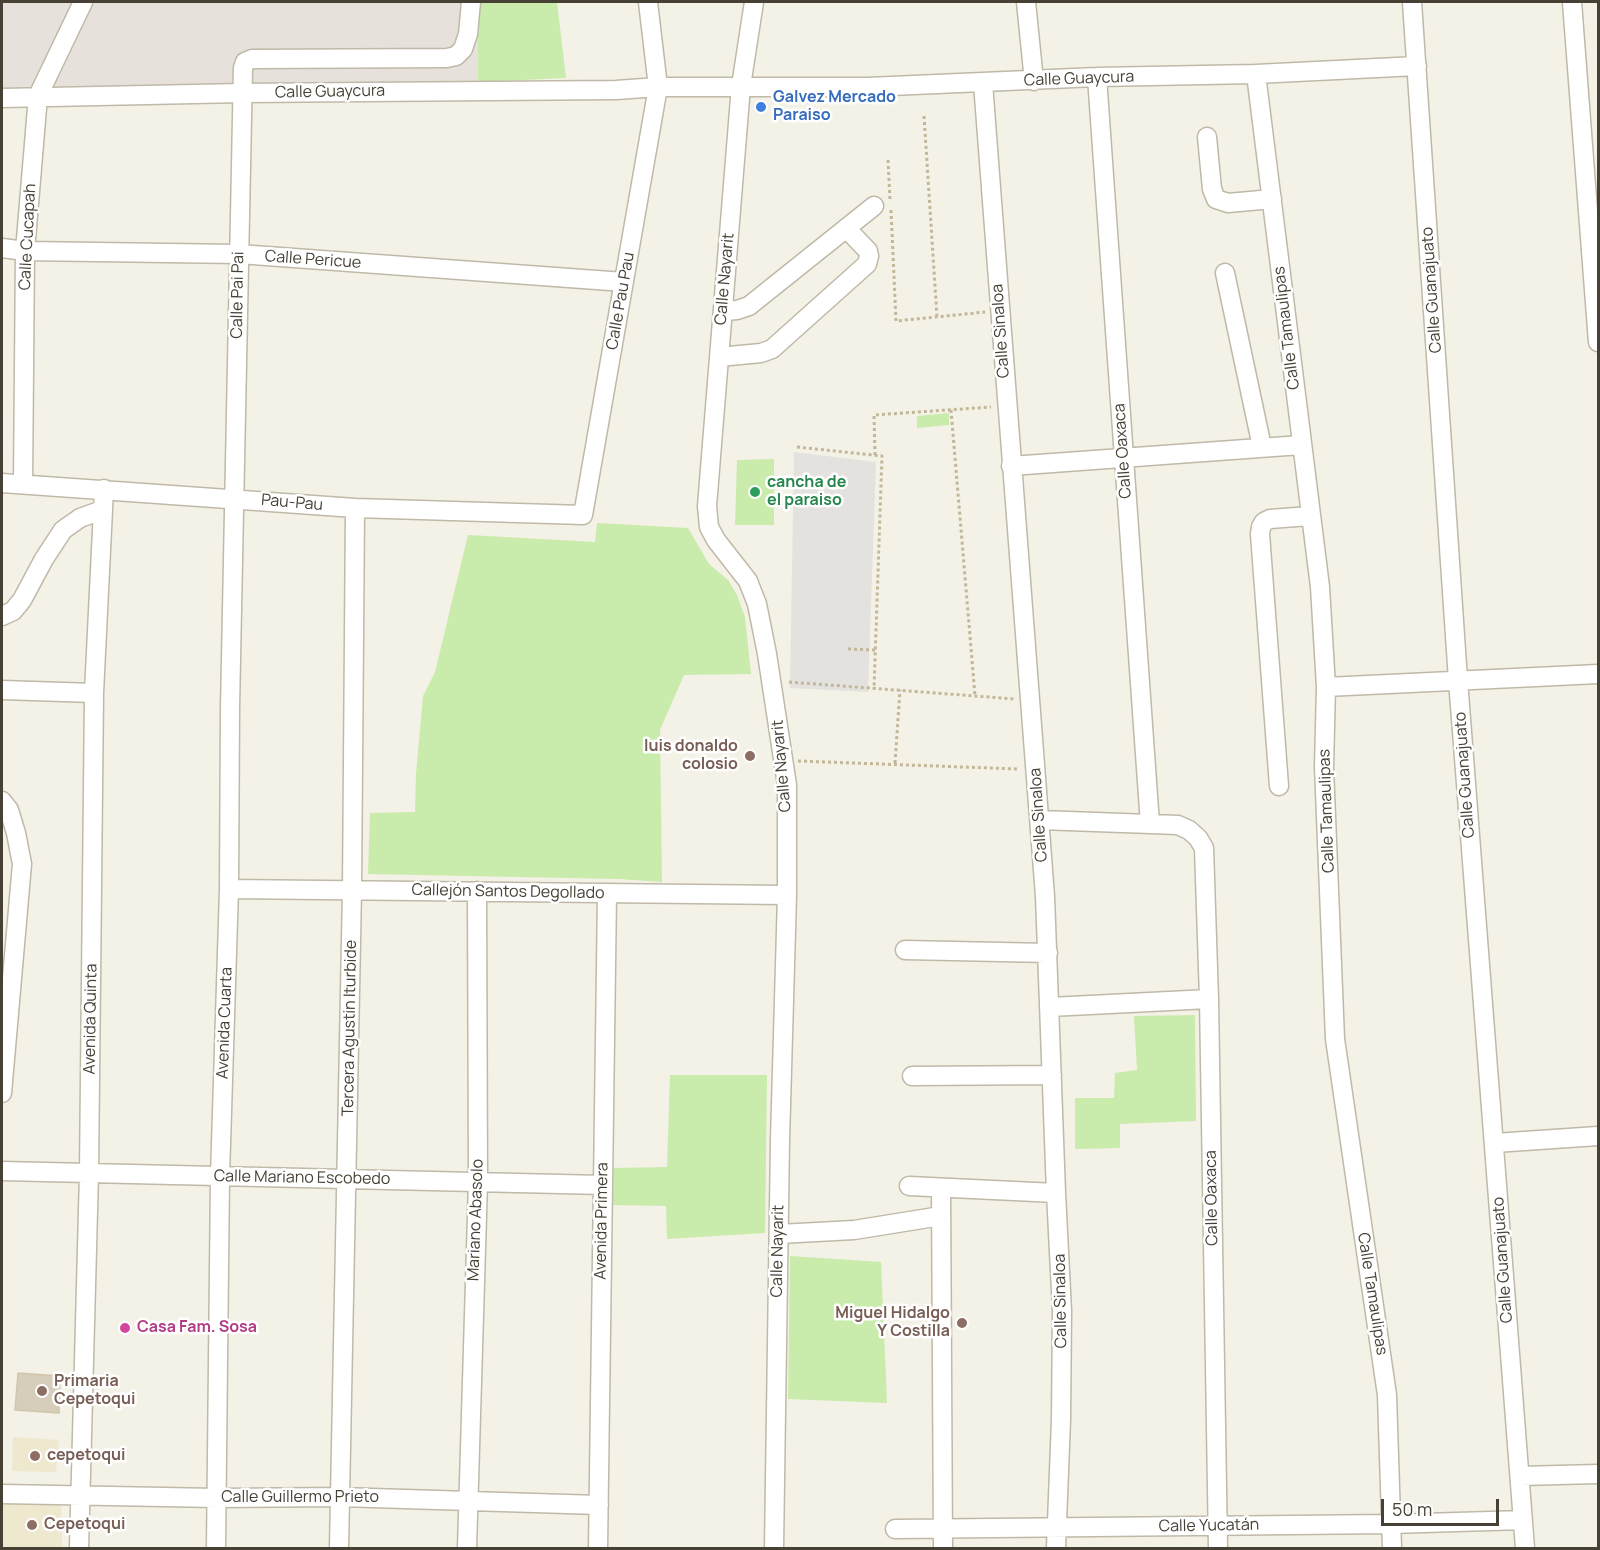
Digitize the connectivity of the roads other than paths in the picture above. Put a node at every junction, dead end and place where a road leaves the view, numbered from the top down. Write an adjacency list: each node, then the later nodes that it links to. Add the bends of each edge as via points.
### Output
1 (84, 2): 16 (street, Calle Cucapah)
2 (471, 2): 15 (street, Calle Pai Pai, via 468,34 456,56 252,59 243,68)
3 (648, 2): 14 (street, Calle Pau Pau)
4 (754, 2): 13 (street, Calle Nayarit)
5 (1026, 2): 11 (street)
6 (1412, 2): 8 (street, Calle Guanajuato)
7 (1572, 2): 28 (street)
8 (1418, 66): 9 (street, Calle Guaycura); 44 (street, Calle Guanajuato)
9 (1256, 74): 10 (street, Calle Guaycura); 19 (street, Calle Tamaulipas)
10 (1097, 77): 11 (street, Calle Guaycura); 32 (street, Calle Oaxaca)
11 (1034, 81): 12 (street, Calle Guaycura)
12 (983, 84): 13 (street, Calle Guaycura); 33 (street, Calle Sinaloa)
13 (741, 86): 14 (street, Calle Guaycura); 27 (street, Calle Nayarit)
14 (658, 87): 15 (street, Calle Guaycura); 26 (street, Calle Pau Pau)
15 (242, 93): 16 (street, Calle Guaycura); 24 (street, Calle Pai Pai)
16 (38, 96): 17 (street, Calle Guaycura); 23 (street, Calle Cucapah)
17 (2, 98)
18 (1207, 137): 19 (street, via 1216,199 1228,203)
19 (1272, 198): 30 (street, Calle Tamaulipas)
20 (874, 206): 21 (street)
21 (846, 228): 27 (street, via 749,306); 29 (street, via 870,256 867,264 772,350)
22 (2, 248): 23 (street, Calle Pericue)
23 (25, 251): 24 (street, Calle Pericue); 35 (street, Calle Cucapah)
24 (239, 254): 26 (street, Calle Pericue); 37 (street, Calle Pai Pai)
25 (1225, 273): 31 (street)
26 (624, 282): 40 (street, Calle Pau Pau)
27 (723, 311): 29 (street, Calle Nayarit)
28 (1599, 342)
29 (719, 357): 56 (street, Calle Nayarit, via 707,506 709,527 748,581 757,604 787,785)
30 (1301, 445): 31 (street); 41 (street, Calle Tamaulipas)
31 (1262, 447): 32 (street)
32 (1124, 458): 33 (street); 51 (street, Calle Oaxaca)
33 (1011, 466): 50 (street, Calle Sinaloa)
34 (2, 483): 35 (street, Pau-Pau)
35 (23, 484): 36 (street, Pau-Pau)
36 (104, 489): 37 (street, Pau-Pau); 39 (street, Avenida Quinta)
37 (234, 498): 38 (street, Pau-Pau); 52 (street, Avenida Cuarta)
38 (355, 508): 40 (street, Pau-Pau); 53 (street, Tercera Agustin Iturbide)
39 (102, 510): 42 (street, via 63,530 22,600); 47 (street, Avenida Quinta)
40 (583, 515)
41 (1310, 516): 45 (street, Calle Tamaulipas, via 1320,587); 48 (street, via 1270,519 1264,522 1260,534)
42 (2, 616)
43 (1599, 674): 44 (street)
44 (1458, 680): 45 (street); 66 (street, Calle Guanajuato)
45 (1326, 687): 87 (street, Calle Tamaulipas, via 1324,767 1335,1039 1387,1395)
46 (2, 690): 47 (street)
47 (94, 693): 68 (street, Avenida Quinta)
48 (1279, 786)
49 (2, 801): 61 (street, via 16,833 21,864)
50 (1040, 820): 51 (street); 58 (street, Calle Sinaloa)
51 (1150, 824): 59 (street, Calle Oaxaca, via 1178,825 1189,830 1204,848)
52 (229, 889): 53 (street, Callejón Santos Degollado); 69 (street, Avenida Cuarta)
53 (352, 890): 54 (street, Callejón Santos Degollado); 70 (street, Tercera Agustin Iturbide)
54 (477, 891): 55 (street, Callejón Santos Degollado); 71 (street, Mariano Abasolo)
55 (607, 893): 56 (street, Callejón Santos Degollado); 72 (street, Avenida Primera)
56 (787, 895): 77 (street, Calle Nayarit)
57 (905, 950): 58 (street)
58 (1048, 953): 60 (street, Calle Sinaloa)
59 (1209, 999): 60 (street); 88 (street, Calle Oaxaca)
60 (1050, 1007): 62 (street, Calle Sinaloa)
61 (3, 1066): 64 (street)
62 (1052, 1075): 63 (street); 75 (street, Calle Sinaloa)
63 (912, 1076)
64 (2, 1093)
65 (1599, 1136): 66 (street)
66 (1495, 1143): 79 (street, Calle Guanajuato)
67 (2, 1171): 68 (street, Calle Mariano Escobedo)
68 (89, 1173): 69 (street, Calle Mariano Escobedo); 81 (street, Avenida Quinta)
69 (220, 1176): 70 (street, Calle Mariano Escobedo); 83 (street, Avenida Cuarta)
70 (346, 1179): 71 (street, Calle Mariano Escobedo); 82 (street, Tercera Agustin Iturbide)
71 (478, 1182): 72 (street, Calle Mariano Escobedo); 84 (street, Mariano Abasolo)
72 (603, 1185): 85 (street, Avenida Primera)
73 (909, 1186): 74 (street)
74 (941, 1188): 75 (street); 76 (street)
75 (1056, 1193): 89 (street, Calle Sinaloa, via 1062,1311)
76 (941, 1216): 77 (street, via 854,1230); 91 (street)
77 (779, 1234): 97 (street, Calle Nayarit)
78 (1599, 1474): 79 (street)
79 (1520, 1476): 86 (street, Calle Guanajuato)
80 (2, 1494): 81 (street, Calle Guillermo Prieto)
81 (79, 1496): 83 (street, Calle Guillermo Prieto); 92 (street, Avenida Quinta)
82 (340, 1497): 83 (street, Calle Guillermo Prieto); 84 (street, Calle Guillermo Prieto); 94 (street, Tercera Agustin Iturbide)
83 (217, 1498): 93 (street, Avenida Cuarta)
84 (468, 1501): 85 (street, Calle Guillermo Prieto); 95 (street, Mariano Abasolo)
85 (598, 1505): 96 (street, Avenida Primera)
86 (1523, 1520): 87 (street, Calle Yucatán); 102 (street, Calle Guanajuato)
87 (1391, 1524): 88 (street, Calle Yucatán); 101 (street, Calle Tamaulipas)
88 (1218, 1525): 89 (street, Calle Yucatán); 100 (street, Calle Oaxaca)
89 (1056, 1528): 91 (street, Calle Yucatán); 99 (street, Calle Sinaloa)
90 (895, 1529): 91 (street, Calle Yucatán)
91 (943, 1529): 98 (street)
92 (79, 1548)
93 (216, 1548)
94 (339, 1548)
95 (467, 1548)
96 (598, 1548)
97 (774, 1548)
98 (943, 1548)
99 (1056, 1548)
100 (1218, 1548)
101 (1392, 1548)
102 (1525, 1548)

